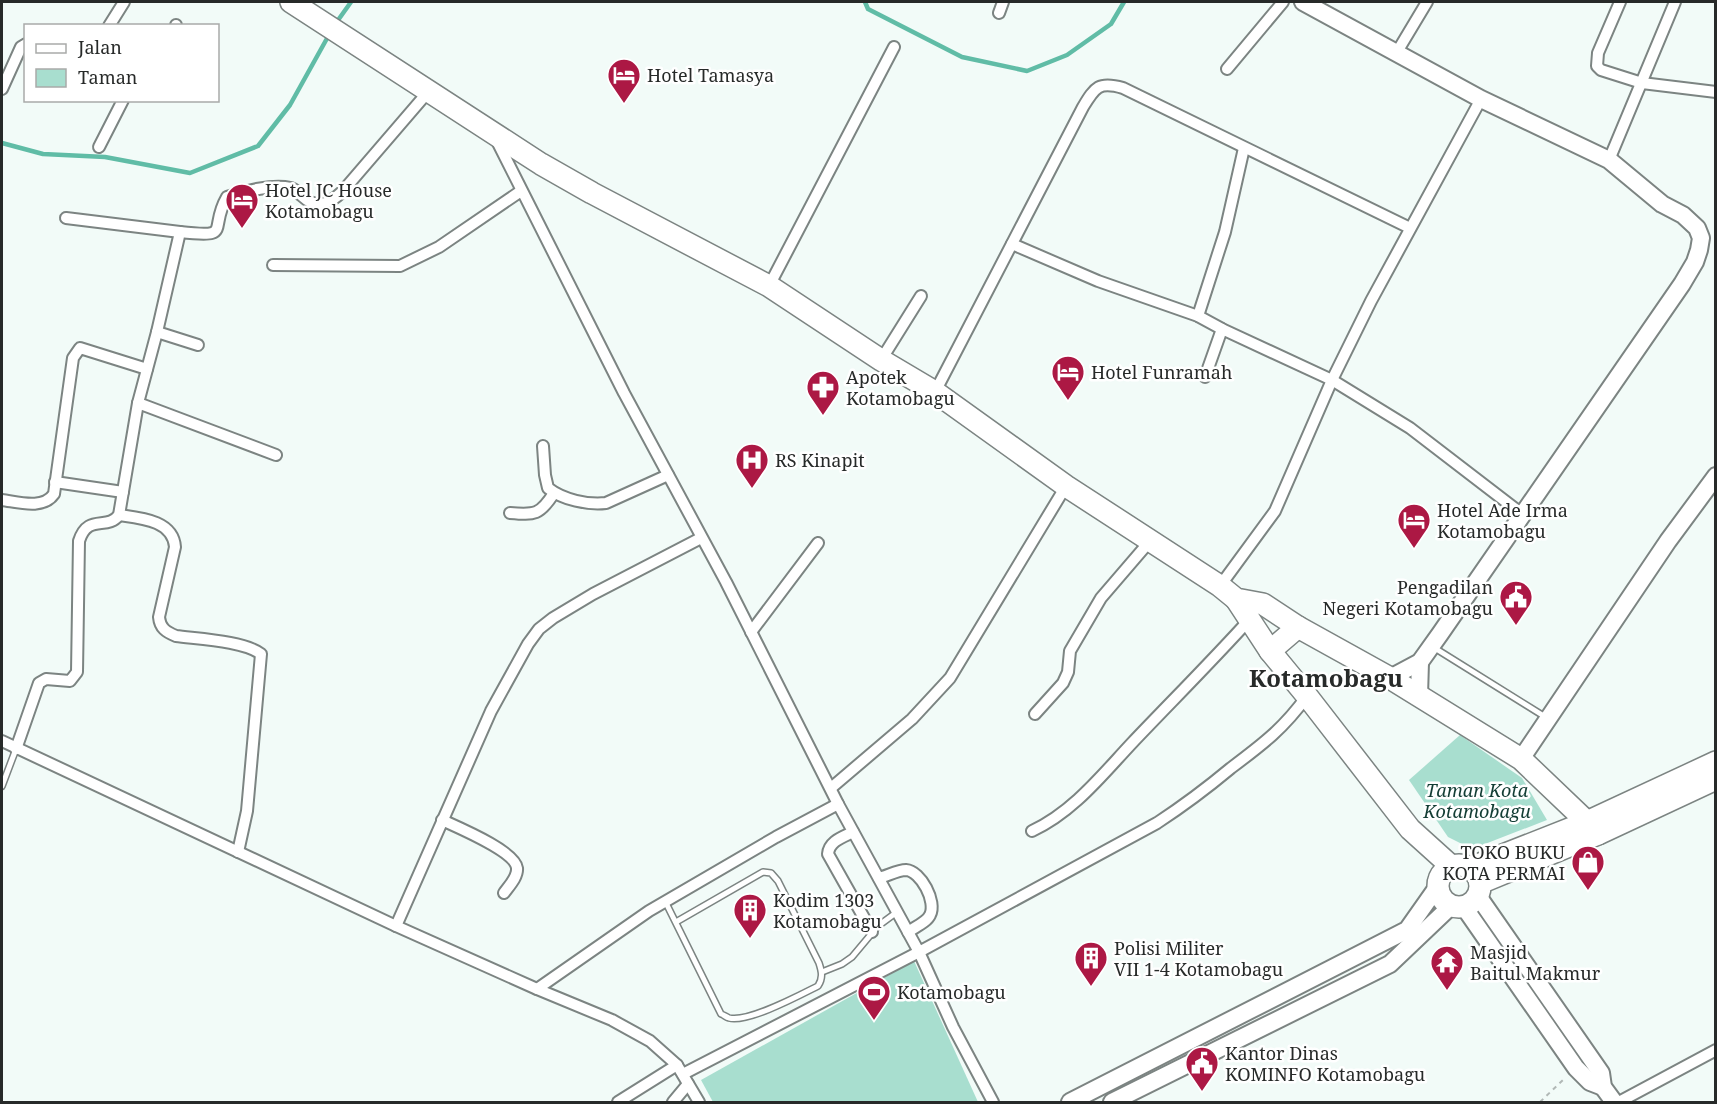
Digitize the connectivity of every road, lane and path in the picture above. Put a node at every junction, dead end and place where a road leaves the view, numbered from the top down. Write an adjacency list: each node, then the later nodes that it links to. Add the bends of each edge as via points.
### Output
1 (124, 2): 10 (street)
2 (1003, 2): 9 (street)
3 (1283, 2): 14 (street)
4 (1303, 2): 13 (street)
5 (1427, 2): 13 (street)
6 (1620, 2): 15 (street, via 1598,53 1597,66 1605,73)
7 (1675, 2): 15 (street)
8 (309, 8): 17 (highway, via 350,41)
9 (999, 13)
10 (110, 24)
11 (24, 45): 16 (street)
12 (894, 47): 31 (street)
13 (1397, 52): 19 (street)
14 (1227, 69)
15 (1642, 83): 18 (street); 24 (street)
16 (2, 89)
17 (428, 92): 21 (highway); 28 (street, via 330,202 312,203 290,188 255,190 227,197 219,226 211,235)
18 (1716, 92)
19 (1481, 99): 24 (street); 27 (street)
20 (122, 102): 22 (street)
21 (494, 133): 25 (street); 31 (highway, via 592,193)
22 (99, 147)
23 (1244, 148): 27 (street); 29 (street, via 1123,88 1101,85 1083,107); 33 (street, via 1225,232)
24 (1610, 160): 53 (street, via 1697,228 1701,238 1699,250 1682,284)
25 (521, 190): 30 (street, via 439,247 400,266); 45 (street)
26 (66, 218): 28 (street)
27 (1410, 228): 40 (street)
28 (180, 232): 35 (street)
29 (1012, 244): 33 (street, via 1098,281); 41 (street)
30 (273, 265)
31 (769, 286): 37 (highway)
32 (921, 296): 37 (street)
33 (1198, 316): 34 (street)
34 (1222, 330): 39 (street); 40 (street)
35 (157, 332): 36 (street); 38 (street)
36 (198, 345)
37 (880, 360): 41 (highway)
38 (147, 369): 42 (street); 47 (street, via 88,349 75,351)
39 (1205, 376)
40 (1332, 380): 53 (street, via 1410,429); 58 (street, via 1275,511)
41 (935, 392): 48 (highway)
42 (138, 403): 44 (street); 49 (street)
43 (543, 446): 50 (street, via 545,475)
44 (276, 455)
45 (668, 475): 50 (street, via 606,503 595,504); 55 (street)
46 (1716, 476): 69 (street)
47 (55, 482): 49 (street); 51 (street, via 54,494 41,504)
48 (1066, 486): 56 (highway); 76 (street, via 950,678 912,719)
49 (123, 492): 54 (street)
50 (554, 493): 52 (street, via 542,510 532,514)
51 (2, 500)
52 (510, 513)
53 (1522, 514): 62 (street)
54 (118, 515): 71 (street, via 113,521 88,525 81,533 76,672 70,681 46,679 39,683); 82 (street, via 143,518 171,533 175,547 159,617 167,633 242,645 261,654 247,811)
55 (701, 538): 61 (street); 78 (street, via 593,594 539,629 491,711)
56 (1150, 541): 58 (highway); 68 (street, via 1101,598 1070,651 1063,683)
57 (818, 543): 61 (street)
58 (1228, 592): 59 (highway); 60 (highway, via 1263,604)
59 (1250, 619): 63 (highway); 80 (street, via 1098,780 1061,813)
60 (1298, 627): 63 (highway); 65 (highway)
61 (751, 632): 76 (street)
62 (1432, 646): 64 (street); 69 (lane)
63 (1270, 651): 66 (highway)
64 (1420, 662): 65 (street); 67 (street)
65 (1390, 678): 67 (highway)
66 (1308, 696): 85 (highway, via 1410,829); 93 (street, via 1270,739 1191,801)
67 (1419, 696): 72 (highway)
68 (1035, 714)
69 (1547, 718): 72 (street)
70 (2, 741): 71 (street)
71 (16, 748): 75 (lane); 82 (street)
72 (1521, 759): 79 (highway)
73 (1716, 762): 79 (highway)
74 (1716, 779): 79 (highway)
75 (2, 786)
76 (831, 788): 77 (street)
77 (838, 804): 81 (street); 87 (street)
78 (442, 820): 86 (street, via 500,849 514,861 514,879); 90 (street)
79 (1592, 828): 85 (highway)
80 (1032, 831)
81 (853, 832): 83 (street); 91 (street, via 833,842 828,854)
82 (238, 852): 90 (street)
83 (879, 878): 88 (street); 92 (street, via 909,871 918,875 928,893 932,913)
84 (1438, 886): 85 (highway, via 1442,874); 105 (street, via 1407,930)
85 (1466, 888): 97 (street); 99 (street, via 1601,1073); 100 (street, via 1390,964)
86 (504, 893)
87 (665, 901): 89 (lane); 95 (street)
88 (897, 912): 91 (lane); 92 (street)
89 (676, 922): 94 (lane, via 763,873 771,873); 94 (lane, via 721,1014 731,1018 769,1009 818,986)
90 (396, 926): 95 (street)
91 (872, 932): 94 (lane, via 852,957)
92 (908, 932): 93 (street)
93 (919, 952): 98 (street); 104 (street)
94 (822, 972)
95 (537, 989): 98 (street, via 612,1020 650,1041)
96 (1716, 1050): 107 (street)
97 (1576, 1068): 99 (street, via 1590,1082); 106 (path)
98 (683, 1075): 101 (street); 102 (street); 103 (street)
99 (1603, 1087): 107 (street)
100 (1120, 1101)
101 (618, 1102)
102 (673, 1102)
103 (699, 1102)
104 (993, 1102)
105 (1070, 1102)
106 (1540, 1102)
107 (1616, 1102)

